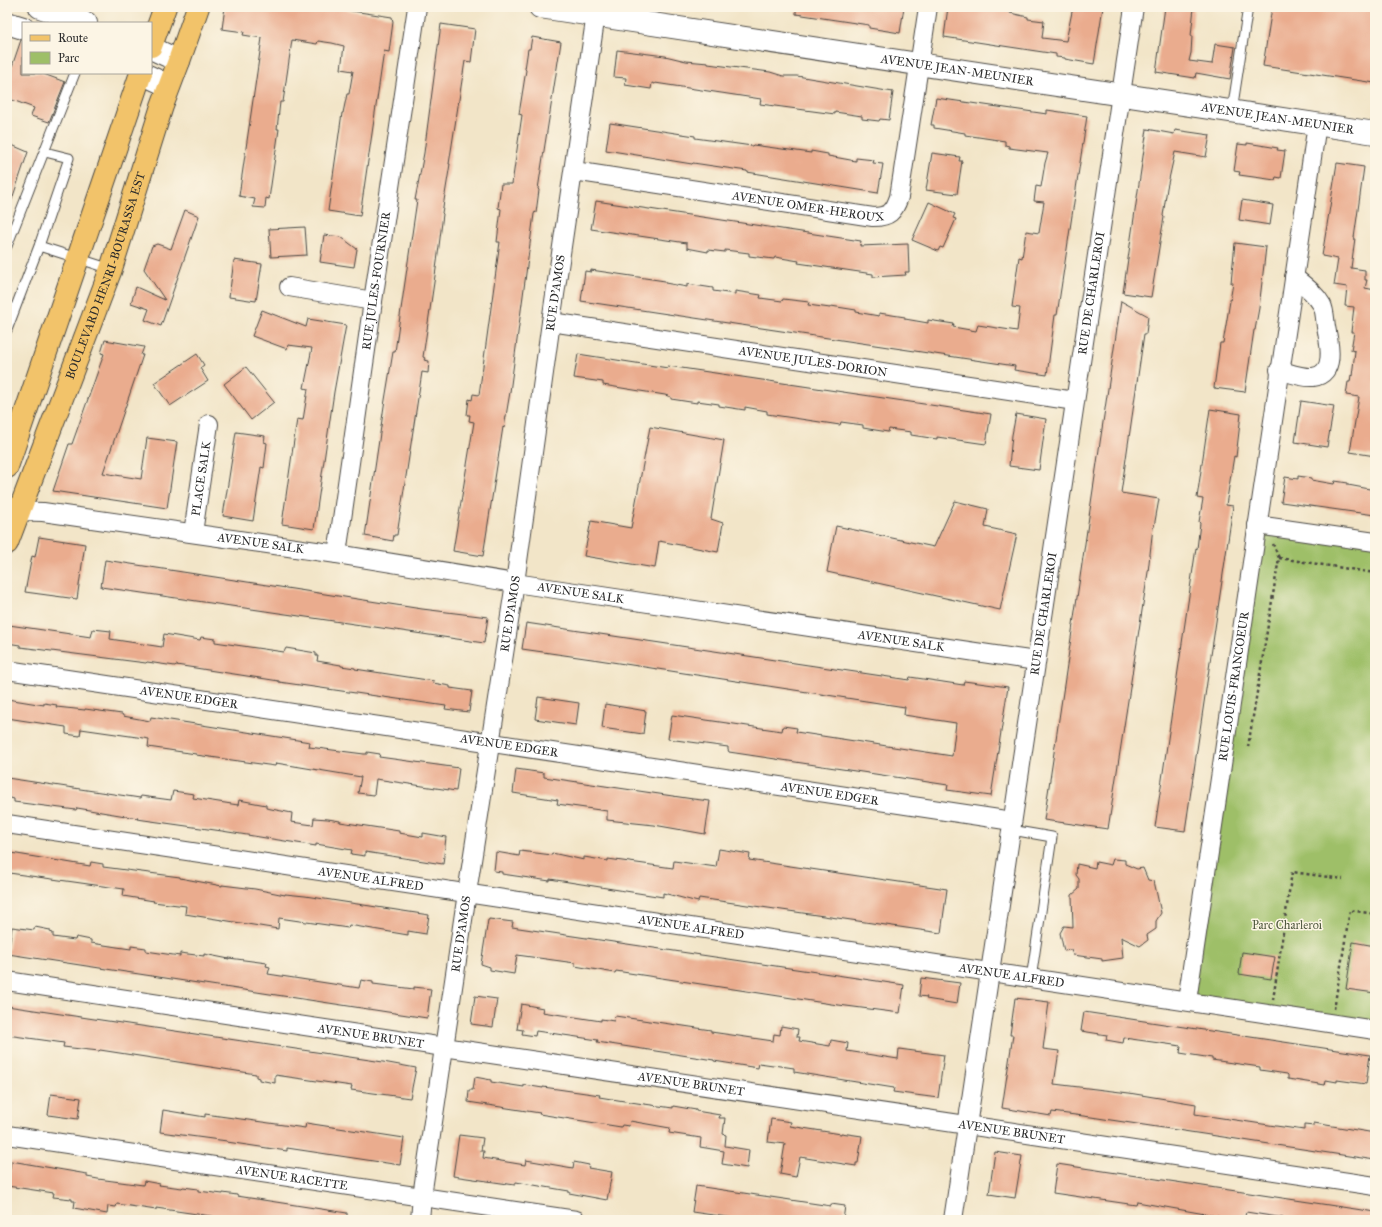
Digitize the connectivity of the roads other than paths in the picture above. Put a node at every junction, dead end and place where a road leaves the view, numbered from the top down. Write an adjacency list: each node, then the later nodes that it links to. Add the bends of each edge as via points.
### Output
1 (40, 7): 10 (street)
2 (165, 7): 13 (main road)
3 (198, 7): 15 (main road, BOULEVARD HENRI-BOURASSA EST)
4 (417, 7): 33 (street, RUE JULES-FOURNIER)
5 (540, 7): 9 (street, AVENUE JEAN-MEUNIER)
6 (928, 7): 16 (street, AVENUE OMER-HEROUX)
7 (1134, 7): 21 (street, RUE DE CHARLEROI)
8 (1248, 7): 22 (lane)
9 (596, 11): 16 (street, AVENUE JEAN-MEUNIER); 26 (street, RUE D'AMOS)
10 (83, 22)
11 (7, 23): 12 (street)
12 (22, 28)
13 (152, 44)
14 (152, 48): 15 (street)
15 (179, 61): 20 (main road, BOULEVARD HENRI-BOURASSA EST)
16 (919, 64): 21 (street, AVENUE JEAN-MEUNIER); 26 (street, AVENUE OMER-HEROUX, via 900,197 890,213 882,217)
17 (75, 74): 25 (lane)
18 (141, 74): 29 (main road)
19 (143, 74): 20 (street)
20 (169, 86): 30 (main road, BOULEVARD HENRI-BOURASSA EST)
21 (1121, 95): 22 (street, AVENUE JEAN-MEUNIER); 37 (street, RUE DE CHARLEROI)
22 (1232, 111): 23 (street, AVENUE JEAN-MEUNIER)
23 (1317, 124): 24 (street, AVENUE JEAN-MEUNIER); 31 (street, RUE LOUIS-FRANCOEUR)
24 (1375, 133)
25 (44, 152): 27 (lane); 28 (lane, via 69,158)
26 (574, 171): 34 (street, RUE D'AMOS)
27 (7, 246)
28 (39, 246): 29 (lane); 35 (lane)
29 (78, 258): 30 (lane); 39 (main road)
30 (111, 269): 40 (main road, BOULEVARD HENRI-BOURASSA EST)
31 (1294, 277): 36 (street, RUE LOUIS-FRANCOEUR); 36 (street, via 1314,293 1323,307 1329,364 1324,372 1314,377)
32 (289, 287): 33 (street)
33 (373, 302): 45 (street, RUE JULES-FOURNIER)
34 (551, 322): 37 (street, AVENUE JULES-DORION); 46 (street, RUE D'AMOS)
35 (7, 330)
36 (1280, 370): 41 (street, RUE LOUIS-FRANCOEUR)
37 (1075, 401): 47 (street, RUE DE CHARLEROI)
38 (209, 424): 42 (street, PLACE SALK)
39 (7, 467)
40 (13, 511): 42 (street, AVENUE SALK, via 43,512); 44 (main road, BOULEVARD HENRI-BOURASSA EST)
41 (1262, 526): 43 (street); 56 (street, RUE LOUIS-FRANCOEUR)
42 (193, 533): 45 (street, AVENUE SALK)
43 (1375, 542)
44 (7, 543)
45 (338, 554): 46 (street, AVENUE SALK)
46 (515, 583): 47 (street, AVENUE SALK); 49 (street, RUE D'AMOS)
47 (1036, 661): 51 (street, RUE DE CHARLEROI)
48 (7, 670): 49 (street, AVENUE EDGER)
49 (490, 743): 51 (street, AVENUE EDGER); 52 (street, RUE D'AMOS)
50 (7, 824): 52 (street, AVENUE ALFRED)
51 (1011, 825): 53 (street, RUE DE CHARLEROI); 54 (lane, via 1052,837)
52 (467, 893): 53 (street, AVENUE ALFRED); 58 (street, RUE D'AMOS)
53 (990, 972): 54 (street, AVENUE ALFRED); 59 (street, RUE DE CHARLEROI)
54 (1031, 979): 56 (street, AVENUE ALFRED)
55 (7, 981): 58 (street, AVENUE BRUNET)
56 (1187, 1002): 57 (street, AVENUE ALFRED)
57 (1375, 1030)
58 (444, 1047): 59 (street, AVENUE BRUNET); 62 (street, RUE D'AMOS)
59 (967, 1125): 61 (street, AVENUE BRUNET); 65 (street, RUE DE CHARLEROI)
60 (7, 1135): 62 (street, AVENUE RACETTE)
61 (1375, 1186)
62 (422, 1196): 63 (street, RUE D'AMOS); 64 (street, AVENUE RACETTE)
63 (420, 1220)
64 (576, 1220)
65 (953, 1220)

